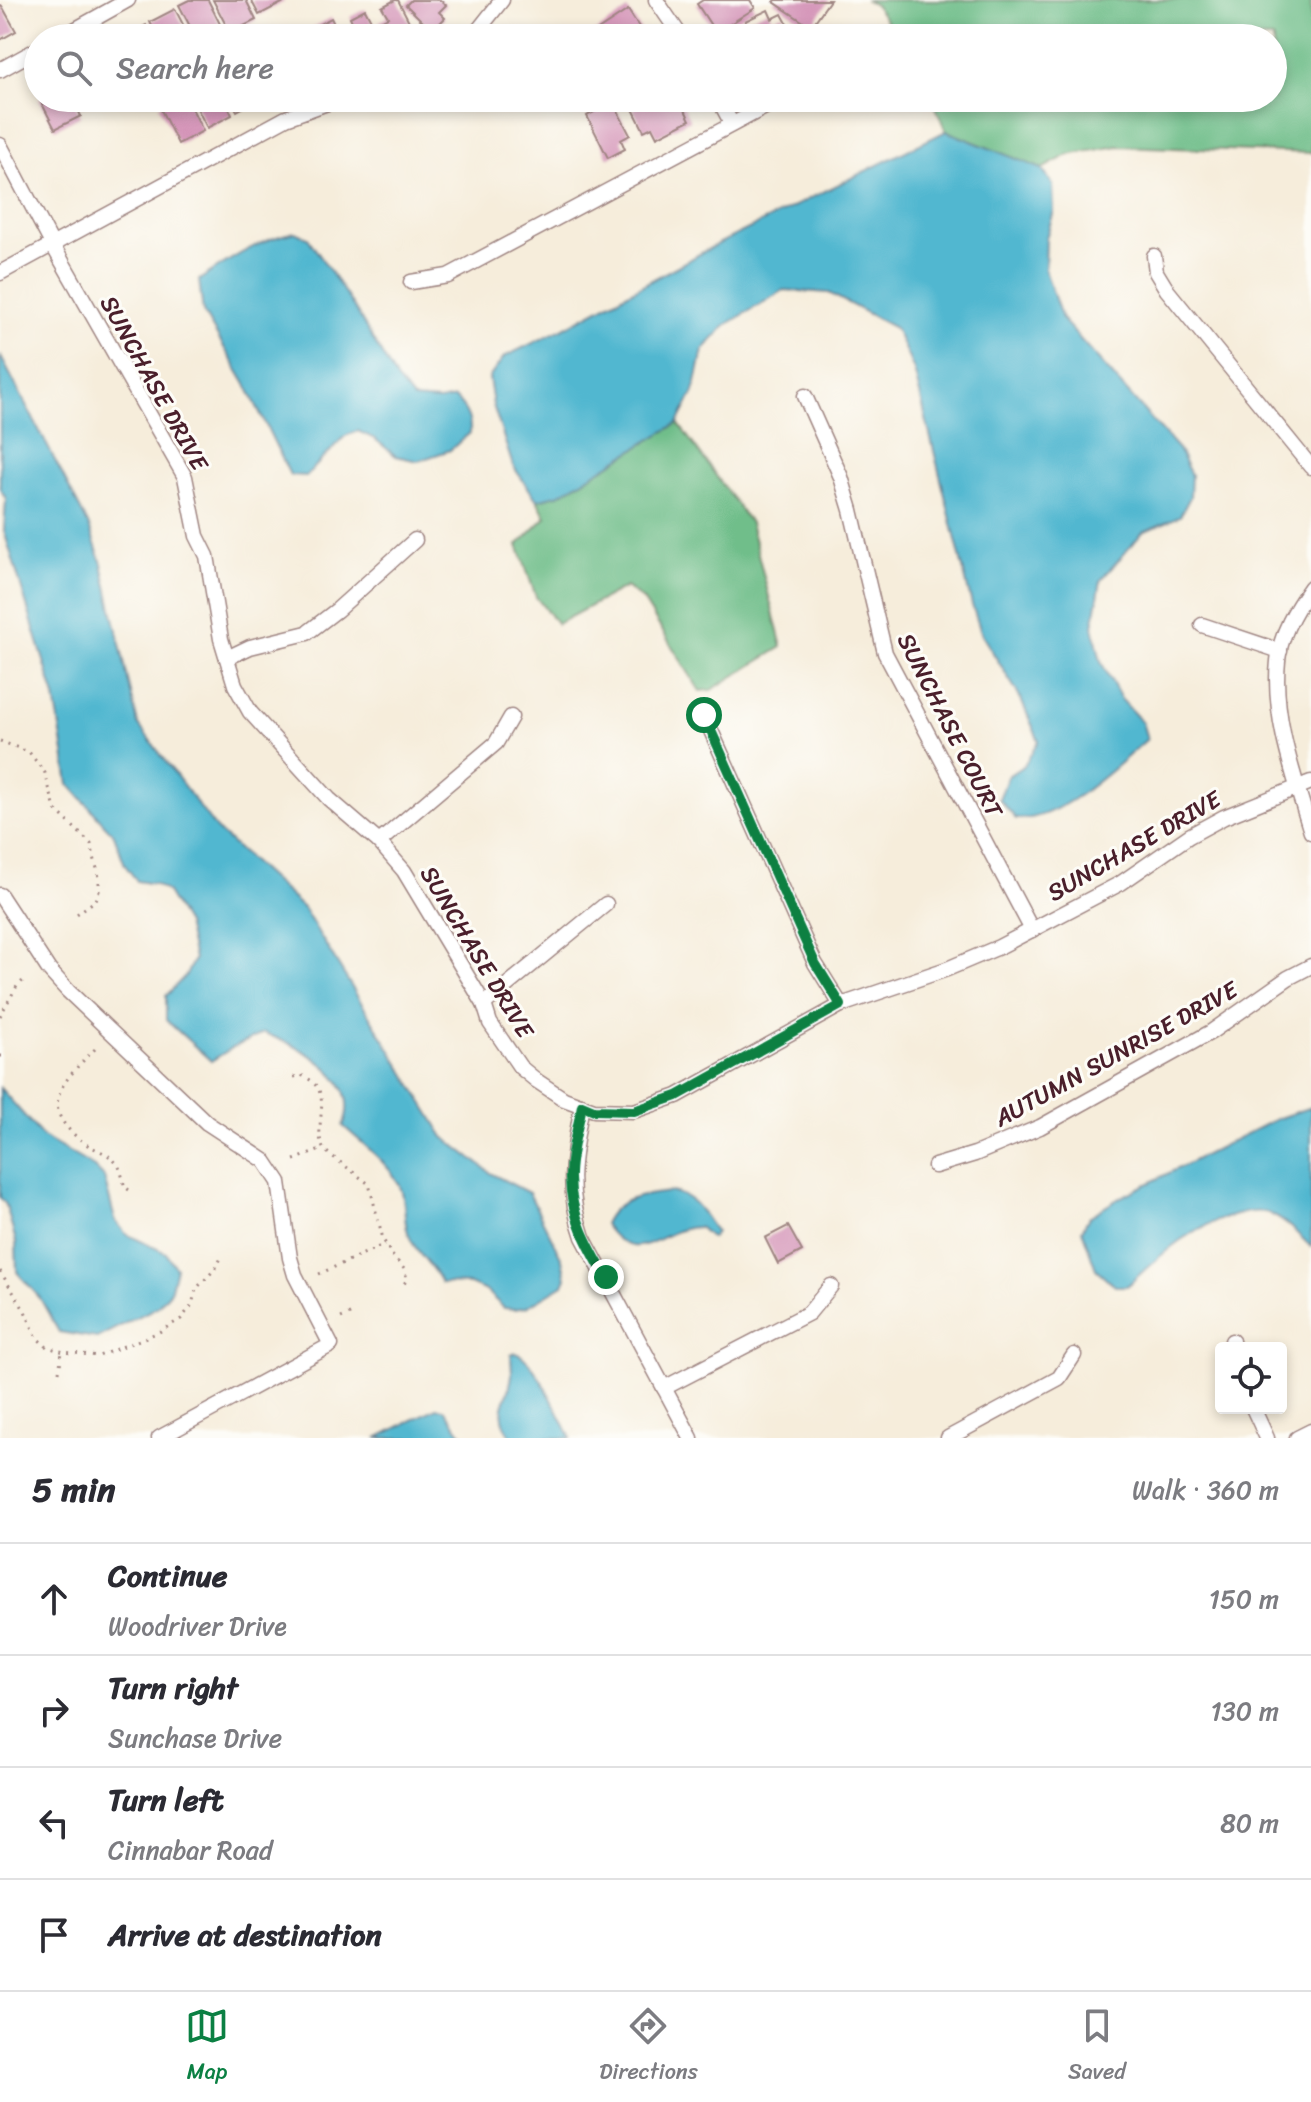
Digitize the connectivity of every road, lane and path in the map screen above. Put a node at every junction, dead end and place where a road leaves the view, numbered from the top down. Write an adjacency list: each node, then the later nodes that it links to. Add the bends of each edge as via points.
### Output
1 (128, 0): 4 (street)
2 (502, 0): 5 (street)
3 (656, 0): 6 (street)
4 (85, 24)
5 (483, 24)
6 (672, 24)
7 (24, 57): 8 (street)
8 (0, 70)
9 (302, 112): 14 (street)
10 (726, 112): 12 (street)
11 (755, 112): 12 (street)
12 (732, 124): 17 (street, via 448,276)
13 (0, 145): 14 (street, SUNCHASE DRIVE)
14 (52, 244): 16 (street); 24 (street, SUNCHASE DRIVE, via 185,477)
15 (1154, 256): 19 (street, via 1167,290)
16 (0, 273)
17 (411, 282)
18 (805, 396): 34 (street, SUNCHASE COURT, via 841,477 885,653)
19 (1311, 467)
20 (415, 540): 24 (street, via 307,633)
21 (1311, 587): 23 (street, via 1285,631)
22 (1202, 625): 23 (street)
23 (1280, 651): 28 (street, via 1280,704)
24 (227, 658): 30 (street, SUNCHASE DRIVE, via 235,685 259,722 329,799)
25 (704, 715): 38 (street, via 815,963)
26 (511, 717): 30 (street, via 496,743)
27 (0, 741): 33 (path, via 29,752 45,773 55,809 91,844 99,891 92,904)
28 (1304, 785): 29 (street); 34 (street, SUNCHASE DRIVE, via 1224,817 1121,883)
29 (1311, 832)
30 (379, 842): 37 (street, SUNCHASE DRIVE, via 404,871)
31 (0, 895): 61 (street, via 68,991 207,1123 265,1161 279,1182 295,1275 331,1345)
32 (606, 904): 37 (street)
33 (74, 916)
34 (1032, 930): 38 (street, SUNCHASE DRIVE, via 947,969)
35 (1311, 966): 45 (street, AUTUMN SUNRISE DRIVE, via 1211,1032 1040,1127)
36 (25, 979): 39 (path)
37 (484, 1004): 42 (street, SUNCHASE DRIVE, via 490,1023 520,1067 564,1099)
38 (841, 1005): 42 (street, SUNCHASE DRIVE, via 677,1096 634,1111)
39 (0, 1016)
40 (95, 1049): 46 (path, via 61,1087 56,1111 77,1137 113,1159)
41 (294, 1077): 43 (path, via 305,1076 321,1095)
42 (582, 1105): 58 (street, via 570,1177 574,1213)
43 (323, 1149): 44 (path); 47 (path, via 369,1184)
44 (294, 1160)
45 (935, 1166)
46 (129, 1190)
47 (385, 1244): 50 (path); 51 (path, via 407,1273)
48 (222, 1256): 55 (path, via 196,1289 189,1310 170,1327 99,1356)
49 (0, 1271): 55 (path, via 37,1338)
50 (319, 1274)
51 (402, 1286)
52 (831, 1286): 58 (street, via 809,1313)
53 (352, 1313): 54 (path)
54 (341, 1318)
55 (62, 1352): 57 (path)
56 (1074, 1355): 63 (street, via 1059,1378)
57 (59, 1372)
58 (664, 1388): 62 (street)
59 (1256, 1414): 64 (street)
60 (1311, 1431): 65 (street)
61 (159, 1438)
62 (691, 1438)
63 (948, 1438)
64 (1267, 1438)
65 (1297, 1438)

